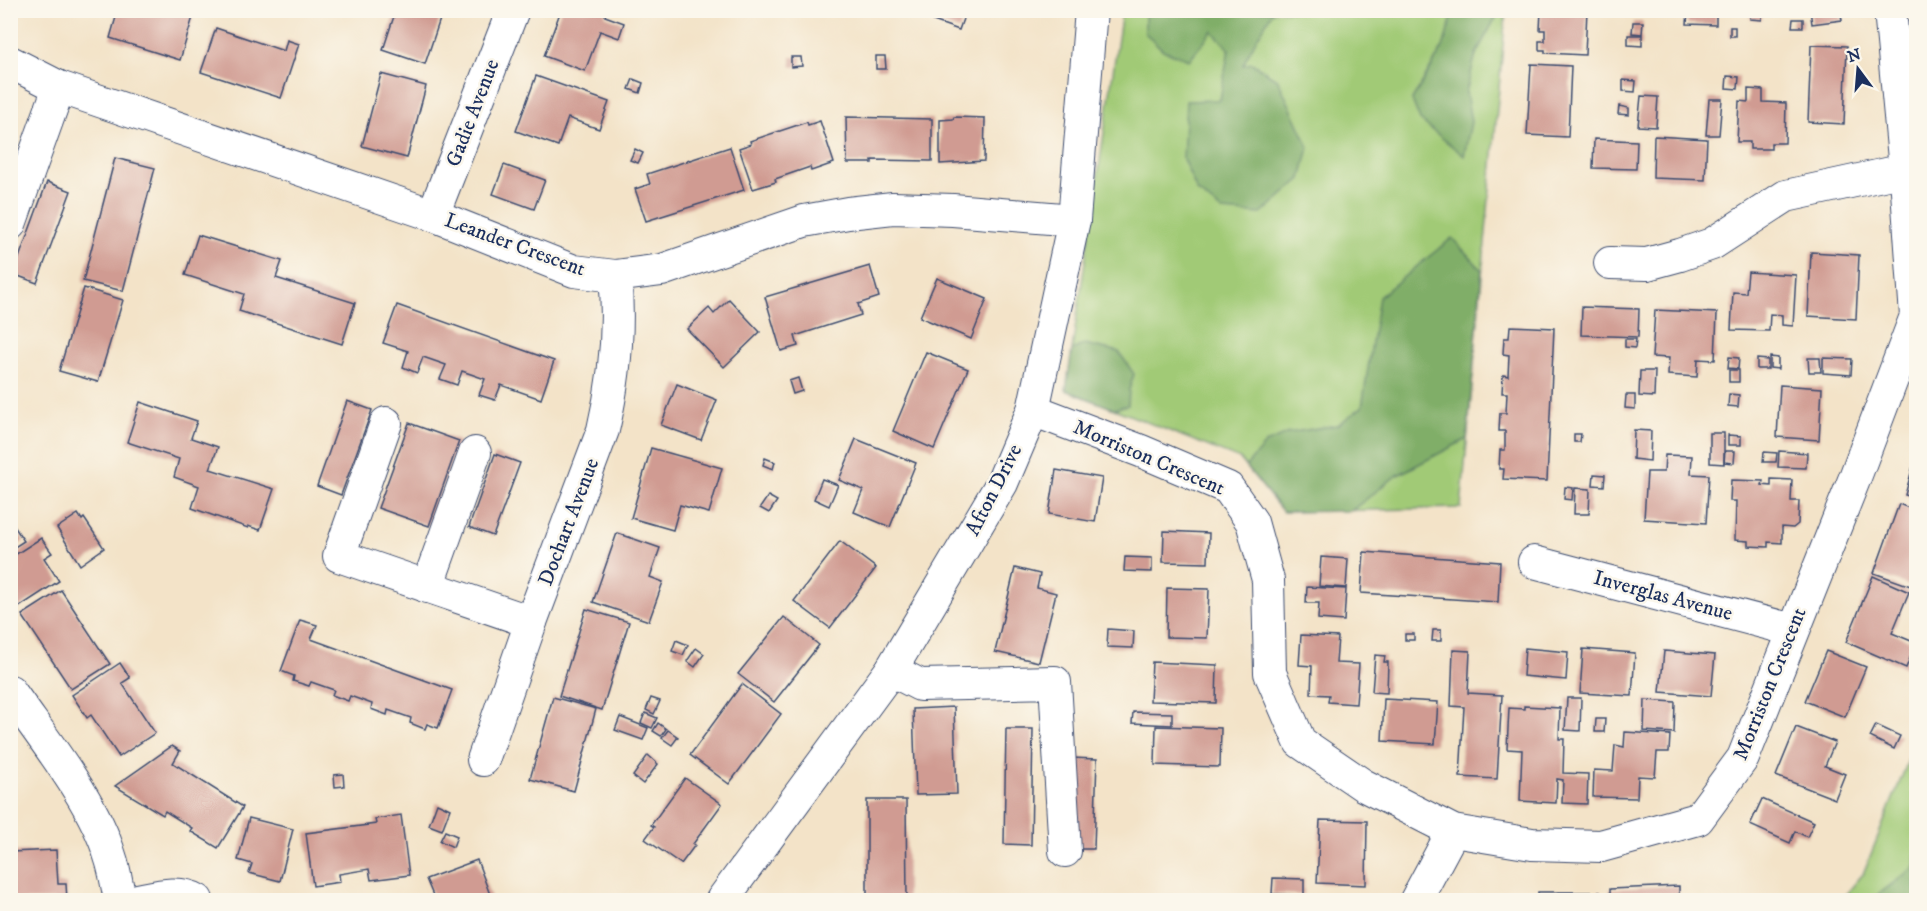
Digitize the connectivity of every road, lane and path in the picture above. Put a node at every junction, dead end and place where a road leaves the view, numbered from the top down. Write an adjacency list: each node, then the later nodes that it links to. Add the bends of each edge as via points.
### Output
1 (513, 10): 7 (street, Gadie Avenue)
2 (1091, 10): 8 (street, Afton Drive)
3 (1890, 10): 6 (street, Morriston Crescent)
4 (10, 62): 5 (street, Leander Crescent)
5 (59, 87): 7 (street, Leander Crescent); 9 (street)
6 (1905, 170): 10 (street, via 1786,196 1712,244 1680,255 1647,264); 18 (street, Morriston Crescent, via 1916,316)
7 (433, 215): 11 (street, Leander Crescent, via 574,271)
8 (1074, 220): 11 (street, Leander Crescent, via 913,208 848,213 804,221 662,270); 12 (street, Afton Drive)
9 (10, 224)
10 (1610, 263)
11 (615, 276): 17 (street, Dochart Avenue, via 617,339 603,430)
12 (1033, 410): 19 (street, Afton Drive, via 1002,483); 22 (street, Morriston Crescent, via 1228,488 1252,522 1268,580 1270,673 1300,742 1363,785)
13 (386, 423): 16 (street, via 339,556)
14 (475, 453): 16 (street)
15 (1534, 561): 18 (street, Inverglas Avenue)
16 (427, 586): 17 (street)
17 (531, 622): 21 (street, Dochart Avenue)
18 (1793, 630): 22 (street, Morriston Crescent, via 1743,758 1698,819 1601,846 1532,844)
19 (891, 670): 23 (street, via 920,685 1055,682); 27 (street, Afton Drive)
20 (10, 691): 24 (street, via 100,830)
21 (483, 760)
22 (1453, 831): 28 (street)
23 (1065, 851)
24 (120, 900)
25 (138, 900): 26 (street, via 177,894)
26 (197, 900)
27 (722, 900)
28 (1416, 900)

